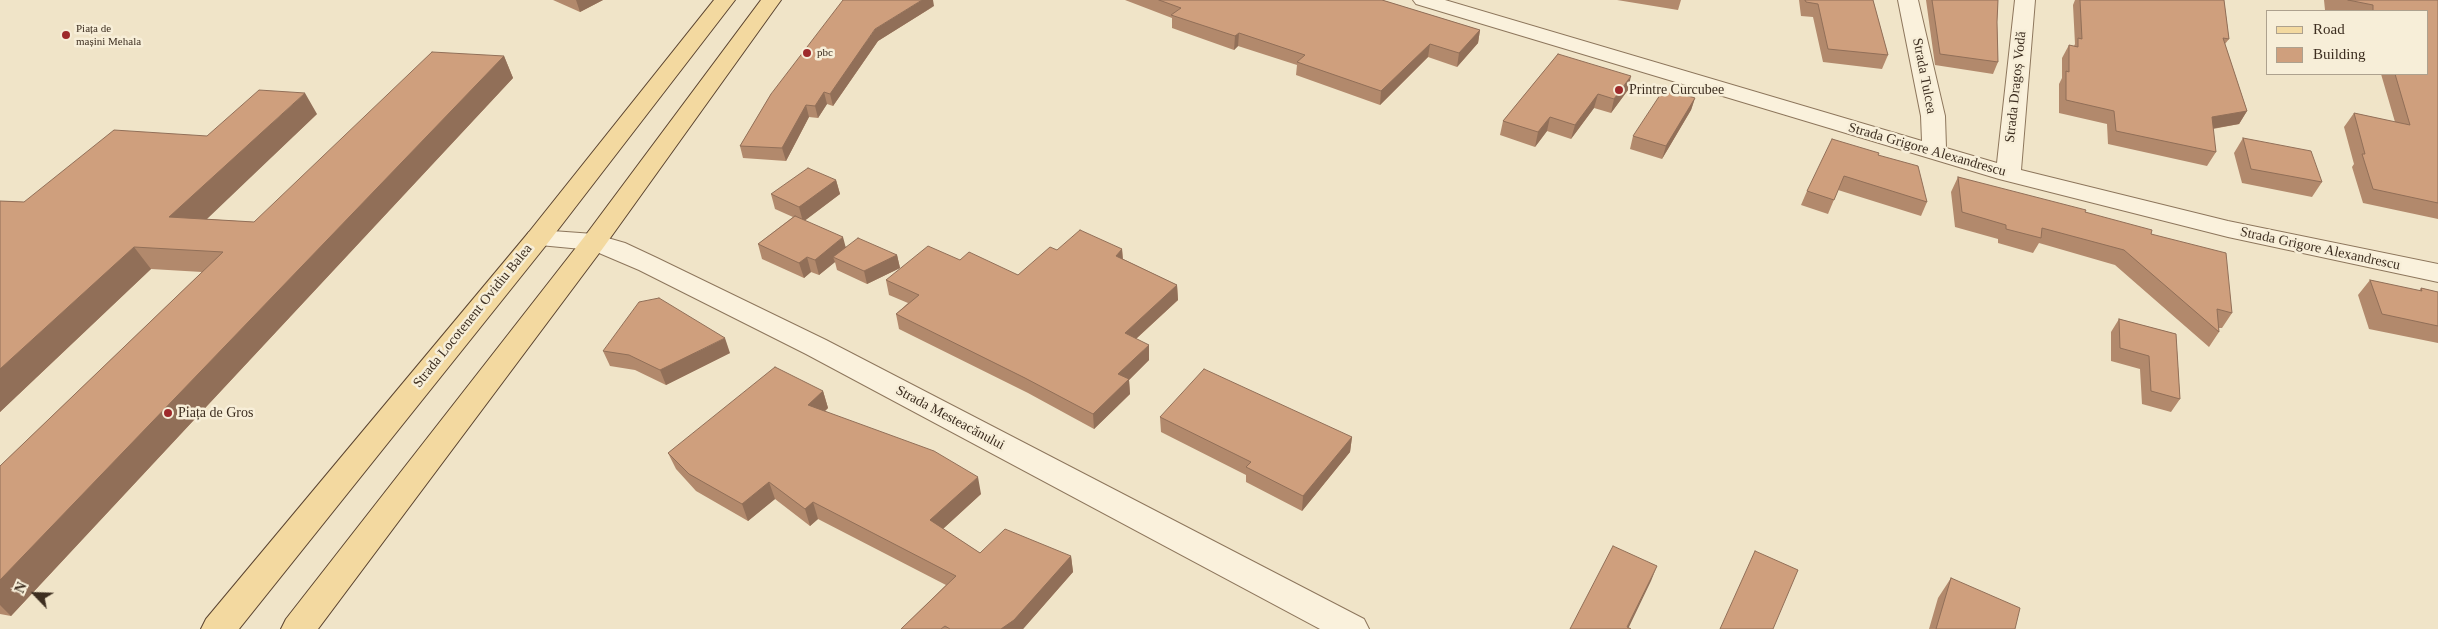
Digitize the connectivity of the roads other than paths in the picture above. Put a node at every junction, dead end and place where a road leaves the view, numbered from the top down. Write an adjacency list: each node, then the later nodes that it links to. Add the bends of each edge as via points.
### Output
1 (725, 0): 8 (main road, Strada Locotenent Ovidiu Balea)
2 (771, 0): 9 (main road)
3 (1423, 0): 6 (street, Strada Grigore Alexandrescu)
4 (1908, 0): 6 (street, Strada Tulcea, via 1933,116)
5 (2024, 0): 7 (street, Strada Dragoș Vodă)
6 (1934, 153): 7 (street, Strada Grigore Alexandrescu)
7 (2008, 174): 10 (street, Strada Grigore Alexandrescu, via 2228,230)
8 (538, 238): 9 (street, Strada Mesteacănului); 11 (main road, Strada Locotenent Ovidiu Balea)
9 (594, 242): 12 (main road); 13 (street, Strada Mesteacănului, via 648,264 816,348)
10 (2438, 273)
11 (218, 629)
12 (298, 629)
13 (1352, 629)

